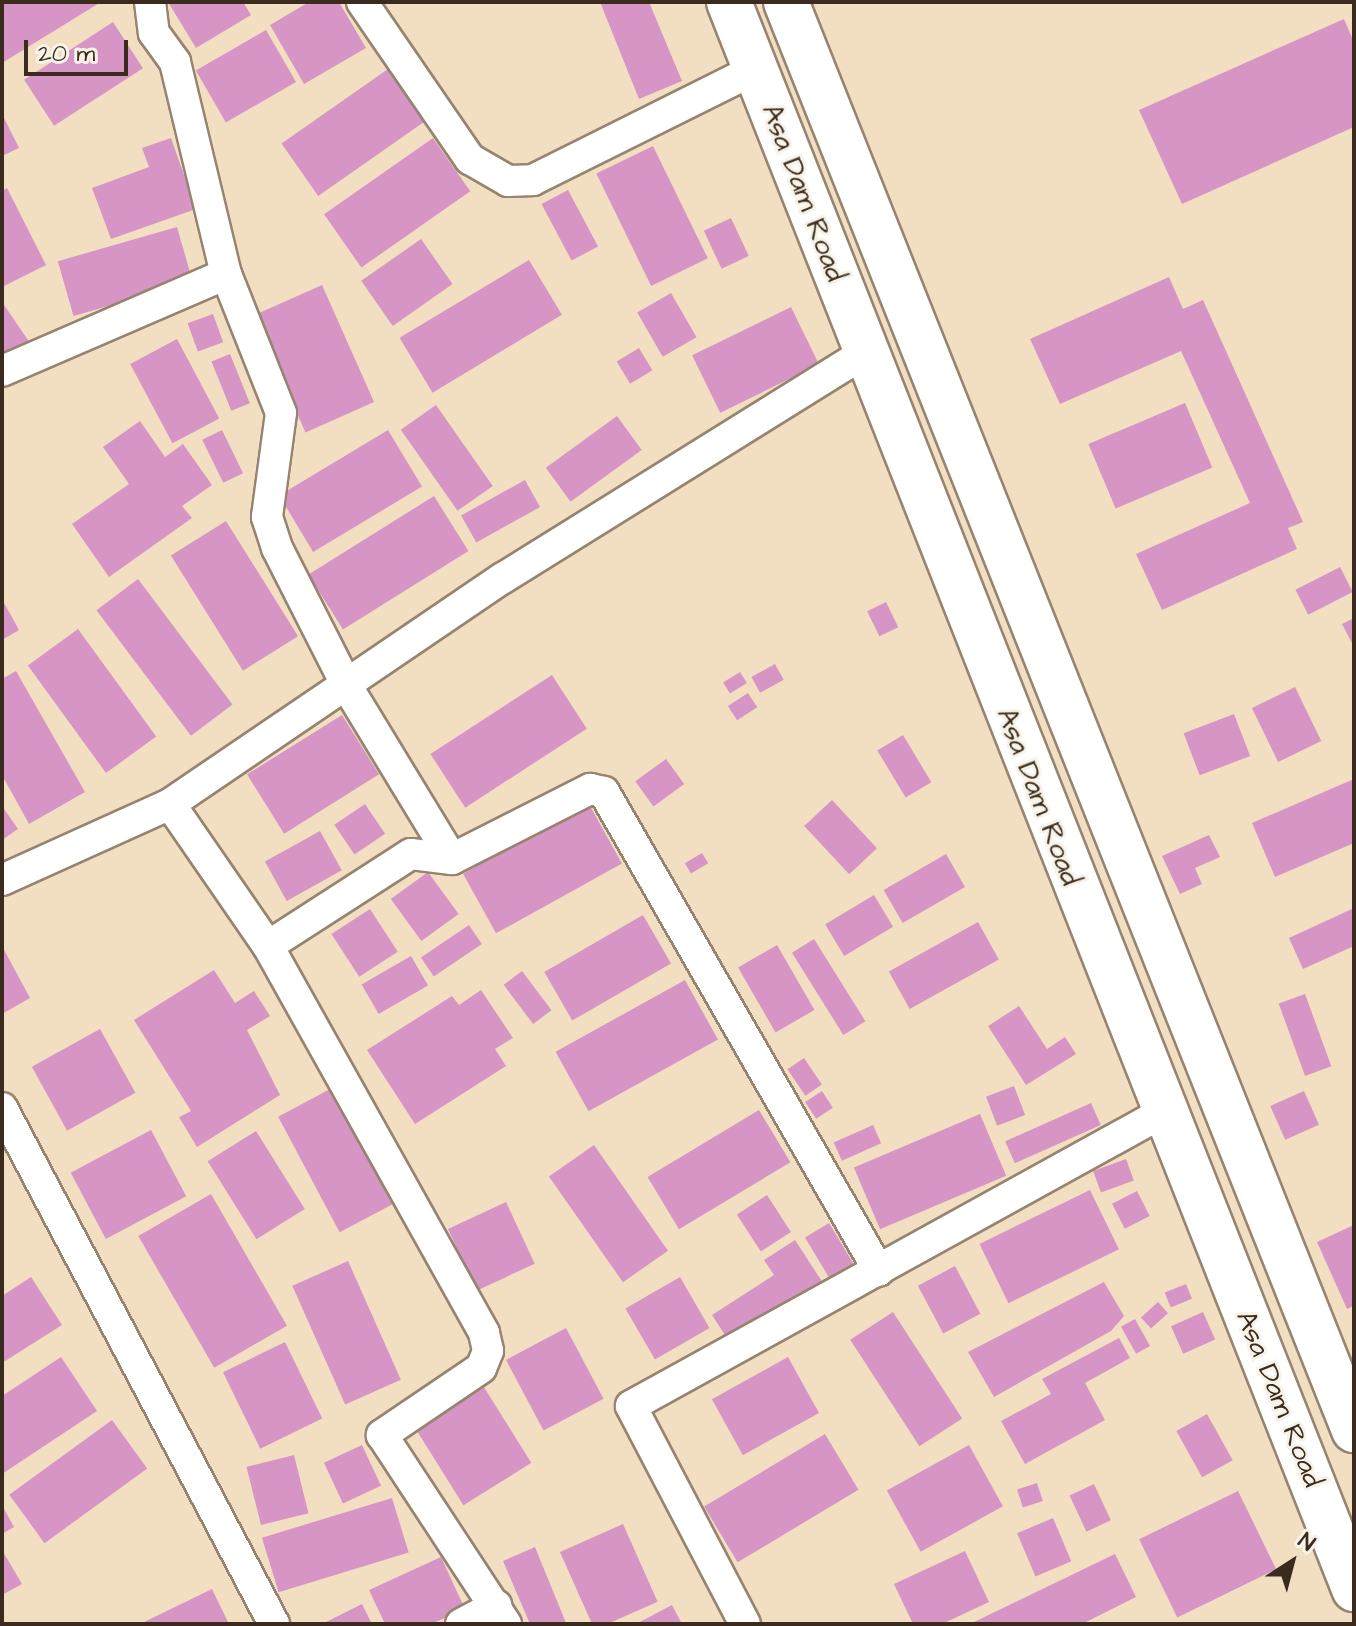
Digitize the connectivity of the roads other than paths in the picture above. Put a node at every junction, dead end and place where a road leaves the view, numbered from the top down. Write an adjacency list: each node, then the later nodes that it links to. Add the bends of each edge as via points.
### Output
1 (150, 2): 6 (street, via 154,33 175,62)
2 (362, 2): 5 (street, via 470,159 508,181 533,180)
3 (729, 2): 5 (main road, Asa Dam Road)
4 (786, 2): 17 (main road, Asa Dam Road)
5 (756, 69): 7 (main road, Asa Dam Road)
6 (226, 274): 8 (street); 9 (street, via 281,413 283,441 267,517)
7 (864, 353): 9 (street, via 503,578); 15 (main road, Asa Dam Road)
8 (2, 371)
9 (348, 688): 10 (street); 11 (street)
10 (170, 804): 12 (street); 13 (street)
11 (452, 859): 13 (street, via 411,854); 16 (street, via 590,789 604,792)
12 (2, 880)
13 (268, 946): 21 (street, via 484,1333 488,1351 481,1368 382,1435)
14 (2, 1108): 22 (street)
15 (1162, 1113): 16 (street); 18 (main road, Asa Dam Road)
16 (879, 1271): 24 (street, via 631,1406)
17 (1338, 1390): 18 (main road); 19 (main road, Asa Dam Road)
18 (1282, 1404): 20 (main road, Asa Dam Road)
19 (1354, 1430)
20 (1354, 1589)
21 (501, 1614): 23 (street)
22 (274, 1624)
23 (461, 1624)
24 (745, 1624)

